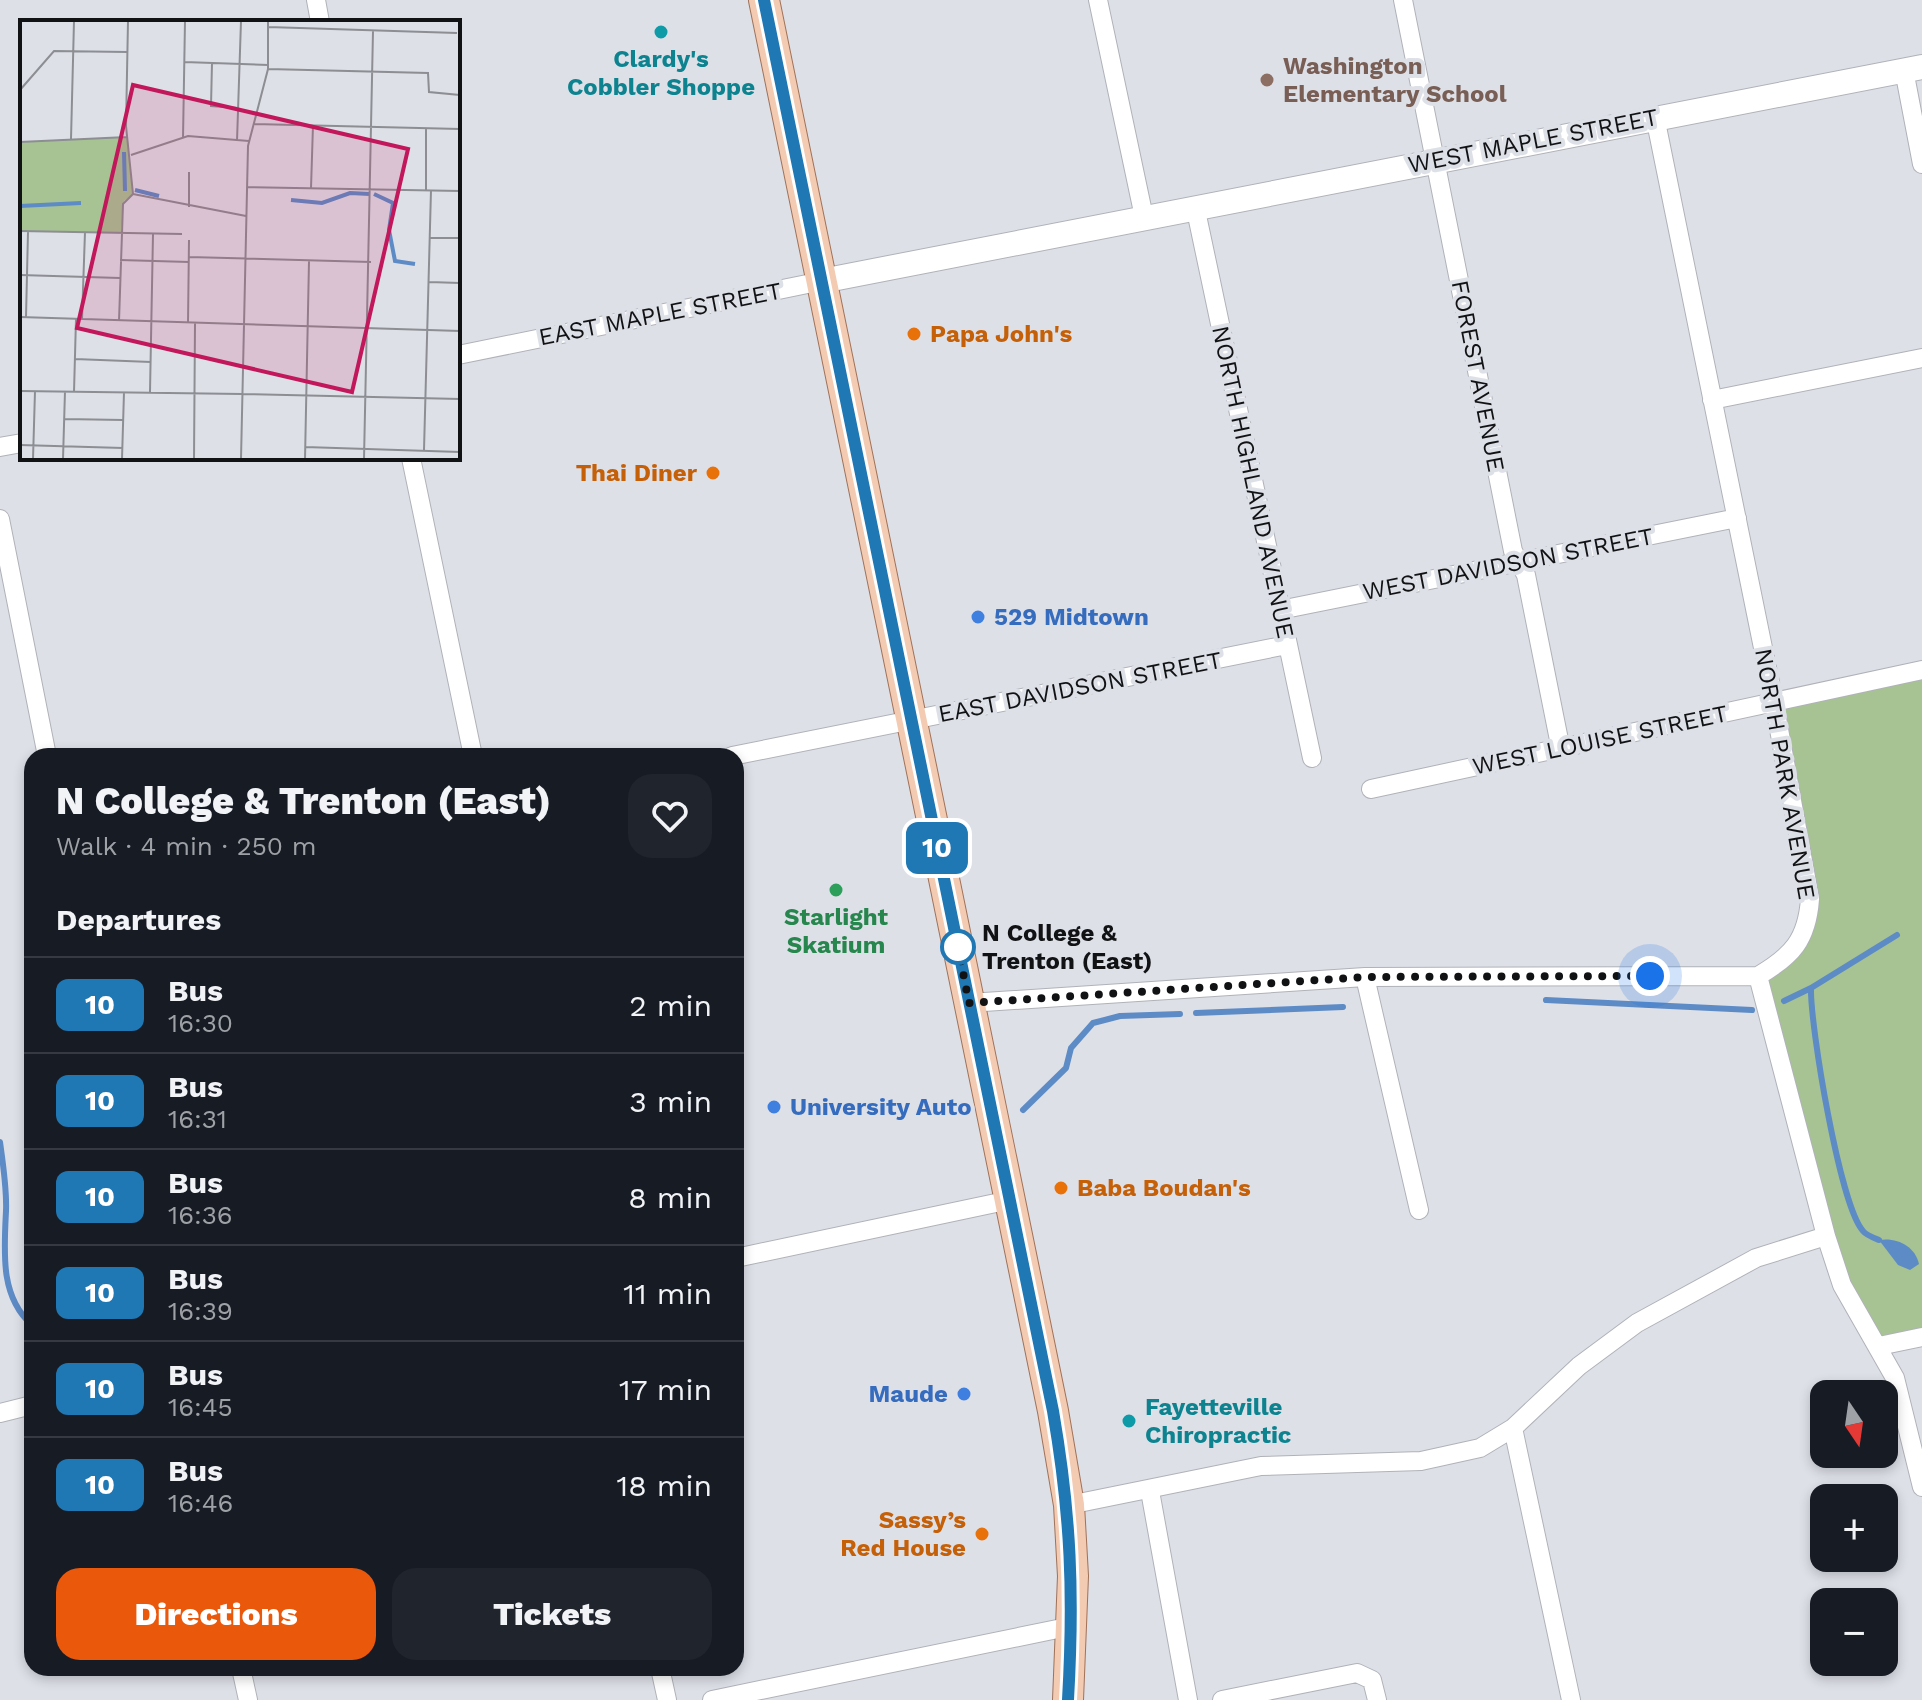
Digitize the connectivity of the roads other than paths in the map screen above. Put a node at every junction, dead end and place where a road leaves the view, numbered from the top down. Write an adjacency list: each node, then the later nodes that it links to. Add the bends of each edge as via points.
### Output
1 (316, 0): 5 (street)
2 (764, 0): 12 (main road)
3 (1098, 0): 11 (street)
4 (1403, 0): 8 (street, FOREST AVENUE)
5 (320, 20)
6 (1913, 68): 7 (street, WEST MAPLE STREET); 9 (street)
7 (1655, 117): 8 (street, WEST MAPLE STREET); 15 (street, NORTH PARK AVENUE)
8 (1435, 159): 10 (street, WEST MAPLE STREET); 21 (street, FOREST AVENUE)
9 (1922, 164)
10 (1195, 206): 11 (street, WEST MAPLE STREET); 22 (street, NORTH HIGHLAND AVENUE)
11 (1144, 217): 12 (street, EAST MAPLE STREET)
12 (822, 281): 13 (street, EAST MAPLE STREET); 26 (main road)
13 (460, 355)
14 (1922, 358): 15 (street)
15 (1712, 400): 19 (street, NORTH PARK AVENUE)
16 (20, 443): 17 (street)
17 (0, 447)
18 (411, 460): 28 (street)
19 (1737, 518): 21 (street, WEST DAVIDSON STREET); 25 (street, NORTH PARK AVENUE)
20 (0, 519): 27 (street)
21 (1519, 561): 22 (street, WEST DAVIDSON STREET); 29 (street, FOREST AVENUE)
22 (1280, 610): 23 (street, NORTH HIGHLAND AVENUE)
23 (1287, 645): 26 (street, EAST DAVIDSON STREET); 31 (street, NORTH HIGHLAND AVENUE)
24 (1922, 670): 25 (street, WEST LOUISE STREET)
25 (1774, 702): 29 (street, WEST LOUISE STREET); 33 (street, NORTH PARK AVENUE, via 1810,899 1796,947 1787,959)
26 (911, 721): 30 (street, EAST DAVIDSON STREET); 35 (main road)
27 (45, 748)
28 (471, 748)
29 (1561, 750): 32 (street, WEST LOUISE STREET)
30 (744, 754)
31 (1312, 758)
32 (1371, 789)
33 (1758, 976): 34 (street); 38 (street)
34 (1365, 977): 35 (street); 37 (street)
35 (969, 1003): 36 (main road)
36 (1010, 1200): 39 (street); 47 (main road)
37 (1419, 1210)
38 (1826, 1236): 41 (street, via 1842,1285); 44 (street, via 1756,1258 1637,1323 1579,1366)
39 (744, 1256)
40 (1922, 1337): 41 (street)
41 (1879, 1346): 45 (street, via 1908,1419)
42 (24, 1407): 43 (street)
43 (0, 1413)
44 (1513, 1428): 46 (street, via 1480,1448 1450,1457 1261,1466); 58 (street)
45 (1922, 1487)
46 (1150, 1491): 47 (street); 55 (street)
47 (1069, 1505): 48 (main road)
48 (1072, 1626): 53 (street); 54 (main road)
49 (243, 1676): 51 (street)
50 (662, 1676): 52 (street)
51 (248, 1700)
52 (667, 1700)
53 (712, 1700)
54 (1068, 1700)
55 (1188, 1700)
56 (1222, 1700): 57 (street, via 1357,1673 1372,1680)
57 (1377, 1700)
58 (1571, 1700)

